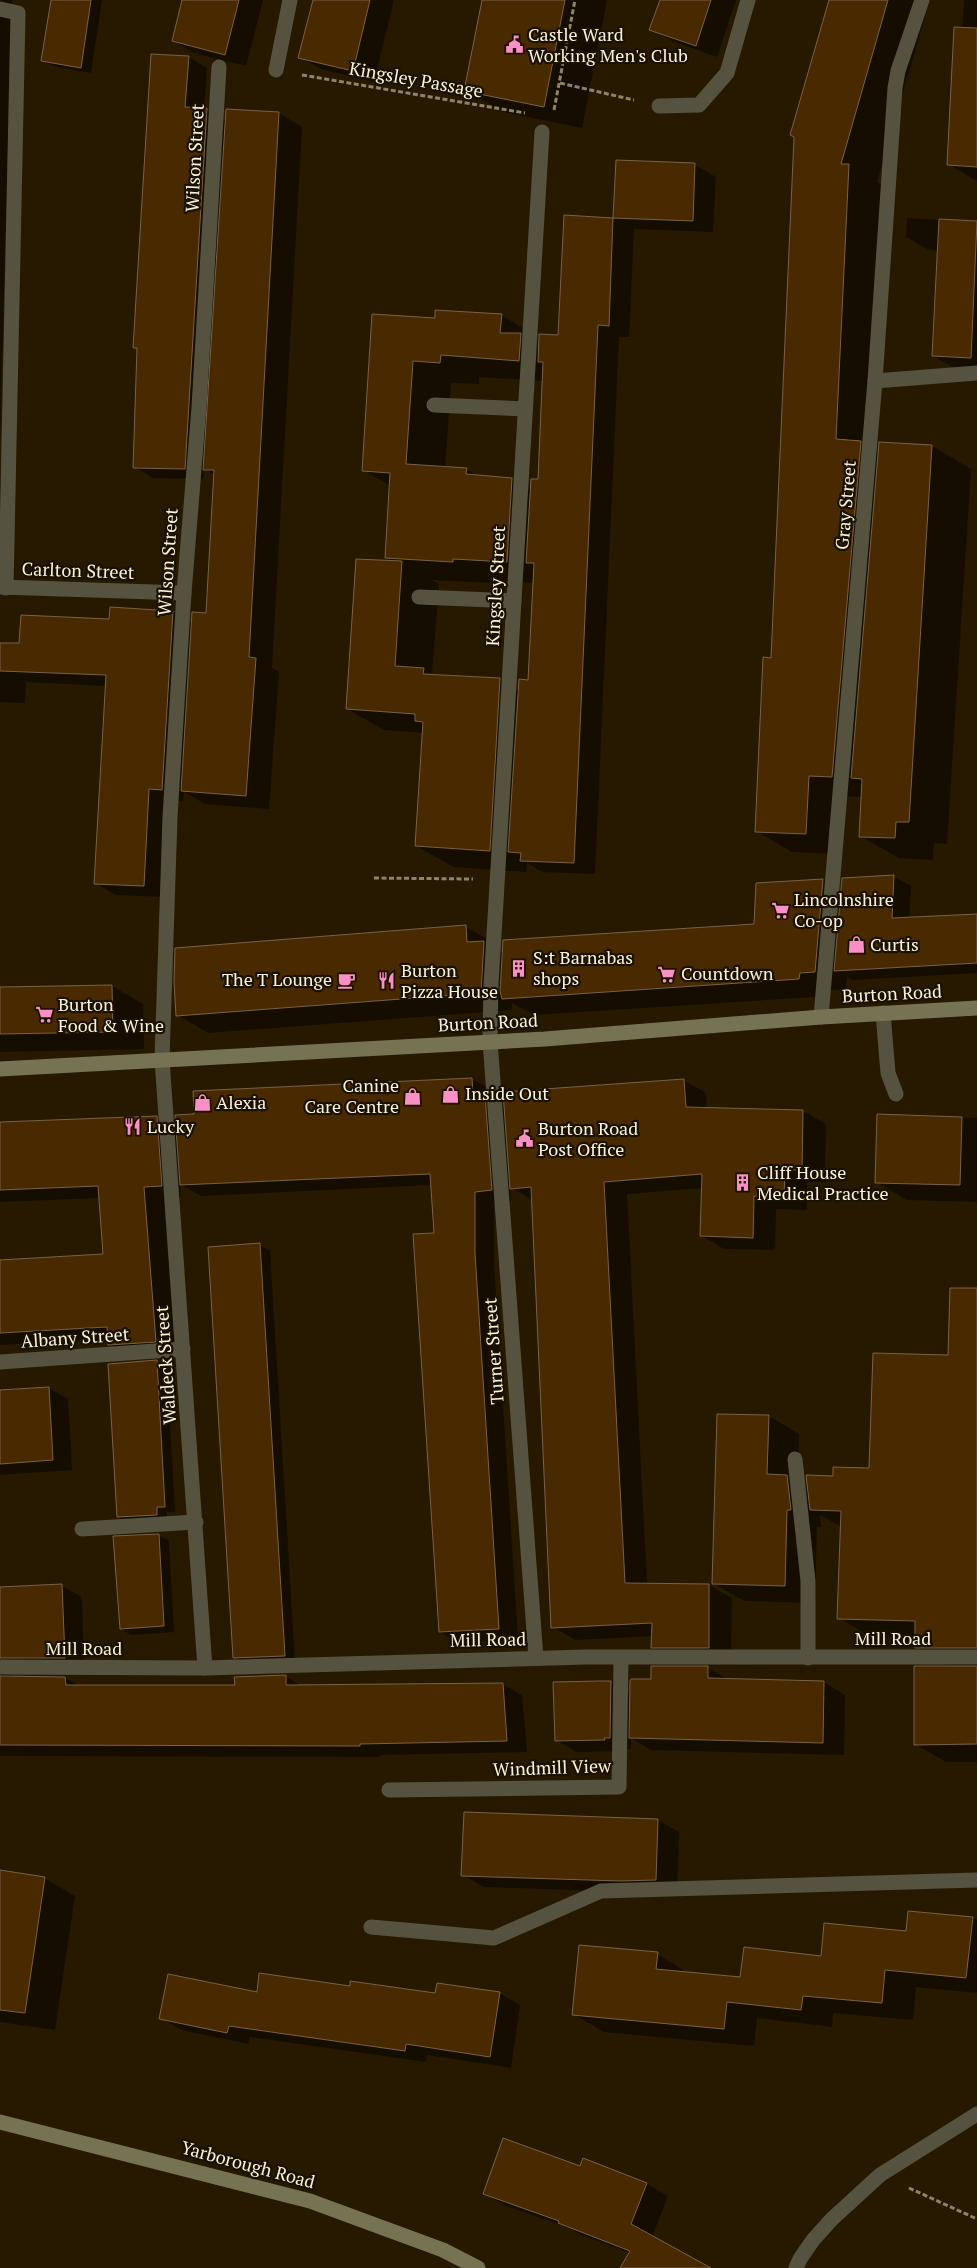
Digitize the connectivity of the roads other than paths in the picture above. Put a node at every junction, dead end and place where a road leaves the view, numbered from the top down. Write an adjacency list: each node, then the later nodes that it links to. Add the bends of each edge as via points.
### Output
1 (290, 0): 6 (street)
2 (748, 0): 7 (street, via 727,73 699,105)
3 (922, 0): 10 (street, Gray Street, via 895,88)
4 (0, 9): 13 (street, via 18,13)
5 (219, 67): 14 (street, Wilson Street, via 199,408)
6 (276, 70)
7 (659, 106)
8 (542, 132): 12 (street, Kingsley Street)
9 (977, 372): 10 (street)
10 (875, 381): 19 (street, Gray Street)
11 (434, 405): 12 (street)
12 (525, 409): 16 (street, Kingsley Street)
13 (3, 587): 14 (street, Carlton Street)
14 (184, 593): 21 (street, Wilson Street, via 170,817)
15 (418, 597): 16 (street)
16 (514, 601): 20 (street, Kingsley Street)
17 (977, 1008): 18 (street, Burton Road)
18 (883, 1014): 19 (street, Burton Road); 23 (street, via 888,1073)
19 (822, 1017): 20 (street, Burton Road)
20 (490, 1042): 21 (street, Burton Road); 30 (street, Turner Street)
21 (162, 1060): 22 (street, Burton Road); 24 (street, Waldeck Street)
22 (0, 1069)
23 (896, 1094)
24 (184, 1349): 25 (street, Albany Street); 27 (street, Waldeck Street)
25 (0, 1362)
26 (795, 1459): 31 (street, via 808,1581)
27 (196, 1522): 28 (street); 34 (street, Waldeck Street)
28 (82, 1529)
29 (977, 1657): 31 (street, Mill Road)
30 (536, 1658): 32 (street, Mill Road); 34 (street, Mill Road)
31 (808, 1658): 32 (street, Mill Road)
32 (621, 1659): 35 (street, Windmill View, via 619,1788)
33 (0, 1667): 34 (street, Mill Road)
34 (205, 1668)
35 (389, 1790)
36 (977, 1880): 37 (street, via 601,1891 494,1938)
37 (370, 1927)
38 (977, 2114): 41 (street, via 880,2175 832,2218 800,2258)
39 (0, 2122): 40 (street, Yarborough Road, via 310,2201 443,2250)
40 (478, 2268)
41 (796, 2268)

